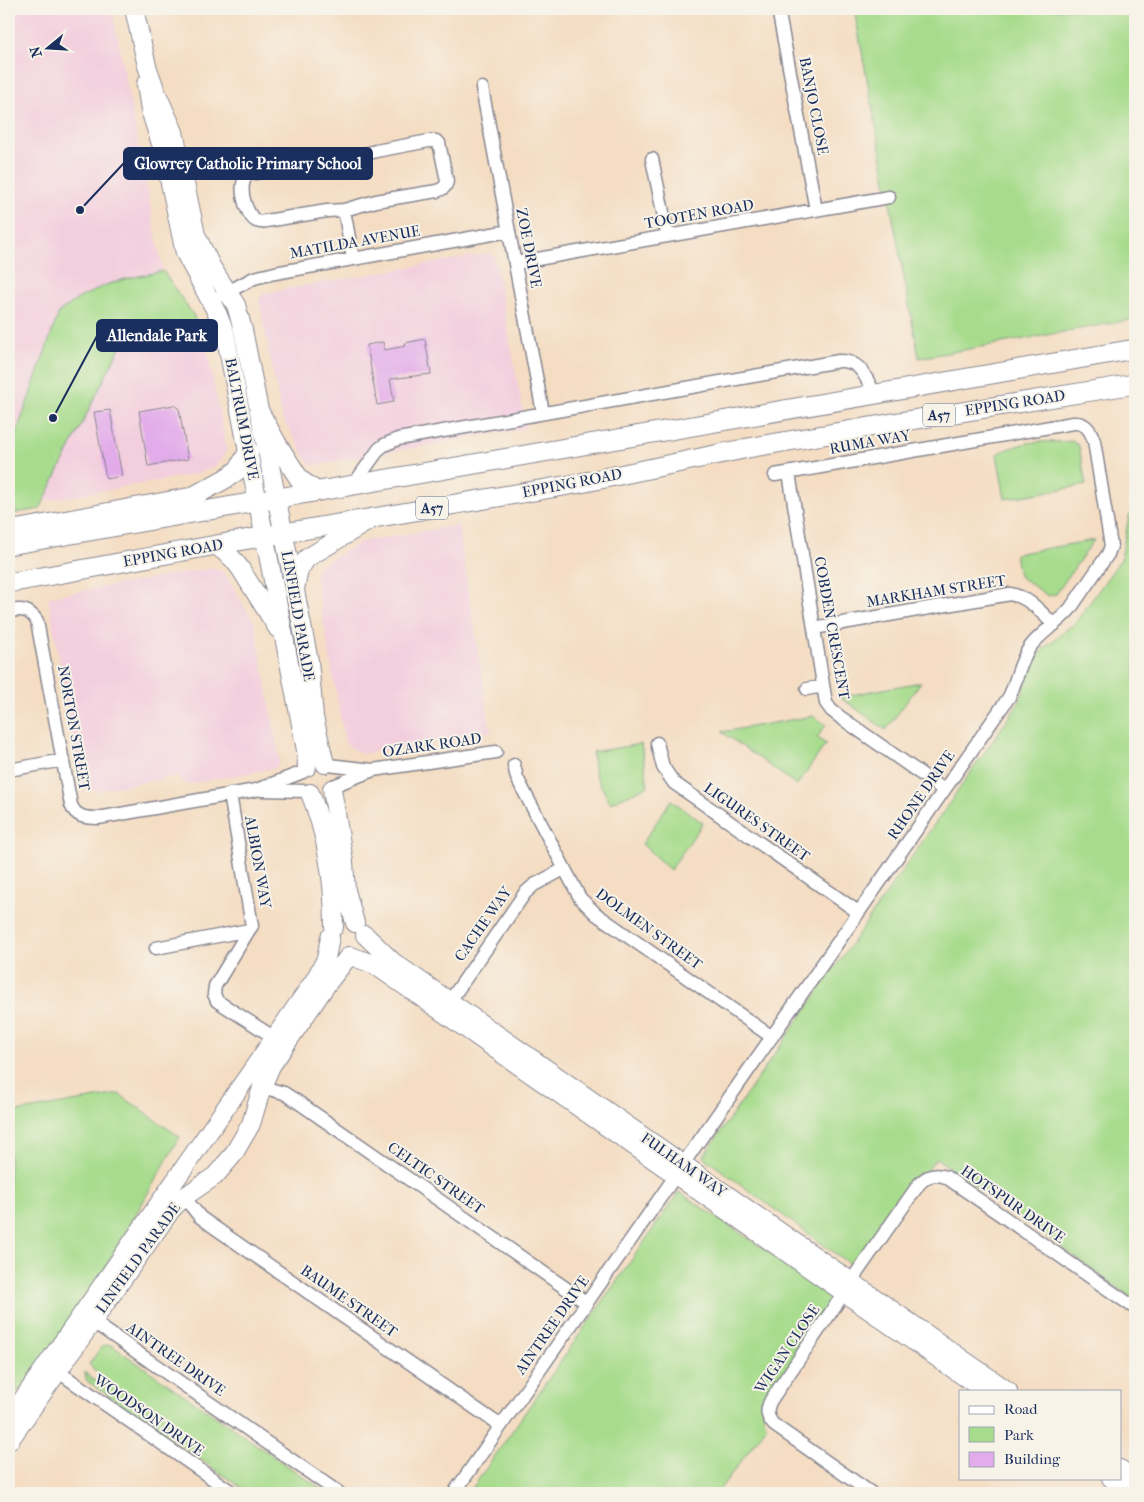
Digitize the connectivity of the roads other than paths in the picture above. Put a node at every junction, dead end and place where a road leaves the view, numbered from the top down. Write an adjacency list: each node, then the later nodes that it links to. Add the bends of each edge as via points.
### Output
1 (134, 9): 3 (street, BALTRUM DRIVE)
2 (778, 9): 8 (street, BANJO CLOSE)
3 (141, 44): 13 (street, BALTRUM DRIVE, via 154,87 174,132 196,235); 14 (street, BALTRUM DRIVE, via 150,110 163,150 182,245)
4 (482, 88): 9 (street, ZOE DRIVE)
5 (652, 159): 10 (street)
6 (889, 197): 8 (street, TOOTEN ROAD)
7 (344, 210): 7 (street, via 256,222 247,211 242,182 249,174 312,163 337,163 376,151 429,141 440,144 447,181 443,189); 11 (street)
8 (816, 210): 10 (street, TOOTEN ROAD)
9 (509, 231): 11 (street, MATILDA AVENUE); 12 (street, ZOE DRIVE)
10 (668, 236): 12 (street, TOOTEN ROAD)
11 (353, 259): 13 (street, MATILDA AVENUE, via 262,276)
12 (515, 263): 19 (street, ZOE DRIVE)
13 (228, 291): 14 (street, MATILDA AVENUE); 18 (street, BALTRUM DRIVE, via 243,330)
14 (212, 301): 21 (street, BALTRUM DRIVE, via 225,334)
15 (1135, 349): 17 (main road)
16 (1135, 384): 28 (main road, EPPING ROAD / A57, via 758,446 581,483)
17 (875, 394): 19 (street, via 854,362 839,361); 24 (main road)
18 (260, 413): 25 (main road, via 300,480); 26 (street, BALTRUM DRIVE)
19 (543, 413): 24 (street, via 391,441 374,454)
20 (1087, 427): 22 (street, RUMA WAY, via 1082,423 1072,423); 37 (street, RHONE DRIVE, via 1094,440 1111,546 1070,610)
21 (249, 451): 27 (street, BALTRUM DRIVE); 29 (main road, via 238,470 192,497)
22 (789, 473): 23 (street, RUMA WAY); 38 (street, COBDEN CRESCENT)
23 (775, 475)
24 (354, 484): 25 (main road)
25 (316, 491): 26 (main road)
26 (277, 498): 27 (main road); 30 (street, LINFIELD PARADE)
27 (257, 502): 31 (street, BALTRUM DRIVE); 32 (main road)
28 (375, 518): 30 (main road, EPPING ROAD / A57); 35 (street, via 308,558 300,570)
29 (9, 531)
30 (283, 534): 31 (main road, EPPING ROAD / A57); 35 (street, LINFIELD PARADE)
31 (264, 537): 33 (main road, EPPING ROAD / A57); 39 (street, LINFIELD PARADE)
32 (9, 545)
33 (217, 546): 34 (main road, EPPING ROAD / A57); 39 (street, via 240,568)
34 (9, 583)
35 (295, 590): 45 (street, LINFIELD PARADE, via 309,661 314,716)
36 (9, 611): 44 (street, NORTON STREET, via 21,609 33,614 40,629)
37 (1054, 625): 38 (street, MARKHAM STREET, via 1026,599 1010,594); 52 (street, RHONE DRIVE, via 1029,648 1009,697)
38 (814, 628): 40 (street, COBDEN CRESCENT)
39 (284, 638): 47 (street, LINFIELD PARADE, via 306,750)
40 (823, 686): 41 (street); 52 (street, COBDEN CRESCENT, via 826,703 831,710)
41 (807, 689)
42 (657, 744): 56 (street, LIGURES STREET, via 663,767 674,783)
43 (496, 752): 49 (street, OZARK ROAD)
44 (63, 760): 48 (street); 54 (street, NORTON STREET, via 73,810 89,818)
45 (326, 764): 47 (street, via 315,762); 49 (street); 50 (street, via 334,775)
46 (514, 765): 55 (street, DOLMEN STREET, via 520,784)
47 (305, 769): 51 (street, NORTON STREET); 53 (street, via 302,782)
48 (9, 770)
49 (374, 770): 50 (street)
50 (333, 787): 53 (street, via 320,796); 57 (street, via 346,890)
51 (256, 790): 53 (street, NORTON STREET); 54 (street, NORTON STREET)
52 (944, 790): 56 (street, RHONE DRIVE)
53 (308, 792): 59 (street, LINFIELD PARADE, via 320,819 332,883)
54 (230, 794): 58 (street, ALBION WAY, via 252,926)
55 (564, 869): 62 (street, CACHE WAY, via 525,893); 63 (street, DOLMEN STREET, via 580,898 596,914)
56 (858, 912): 63 (street, RHONE DRIVE)
57 (360, 929): 59 (street, via 344,921); 61 (street, via 363,946); 62 (street, FULHAM WAY, via 377,948)
58 (249, 930): 60 (street, ALBION WAY); 64 (street, via 215,986 214,994 217,1001)
59 (332, 932): 61 (street, via 331,943 338,953); 64 (street, LINFIELD PARADE, via 322,968)
60 (156, 948)
61 (350, 956): 62 (street, FULHAM WAY, via 375,965); 65 (street, LINFIELD PARADE, via 273,1062)
62 (445, 1007): 66 (street, FULHAM WAY)
63 (772, 1036): 66 (street, RHONE DRIVE)
64 (275, 1038): 72 (street, LINFIELD PARADE)
65 (262, 1086): 67 (street, LINFIELD PARADE, via 251,1124 233,1155 214,1176); 69 (street, CELTIC STREET, via 295,1100)
66 (679, 1170): 68 (street, FULHAM WAY); 69 (street, AINTREE DRIVE)
67 (184, 1197): 71 (street, LINFIELD PARADE, via 169,1213); 76 (street, BAUME STREET, via 211,1225)
68 (848, 1287): 70 (street, HOTSPUR DRIVE, via 919,1184 928,1176 940,1174); 73 (street, FULHAM WAY); 74 (street, FULHAM WAY); 81 (street, WIGAN CLOSE, via 771,1400 767,1412 774,1425)
69 (587, 1302): 76 (street, AINTREE DRIVE)
70 (1135, 1308)
71 (92, 1321): 72 (street, LINFIELD PARADE); 79 (street, AINTREE DRIVE)
72 (52, 1367): 75 (street, LINFIELD PARADE); 77 (street, LINFIELD PARADE); 78 (street, WOODSON DRIVE)
73 (984, 1390)
74 (1006, 1390)
75 (9, 1419)
76 (501, 1426): 80 (street, AINTREE DRIVE)
77 (9, 1441)
78 (233, 1493)
79 (339, 1493)
80 (454, 1493)
81 (871, 1493)

